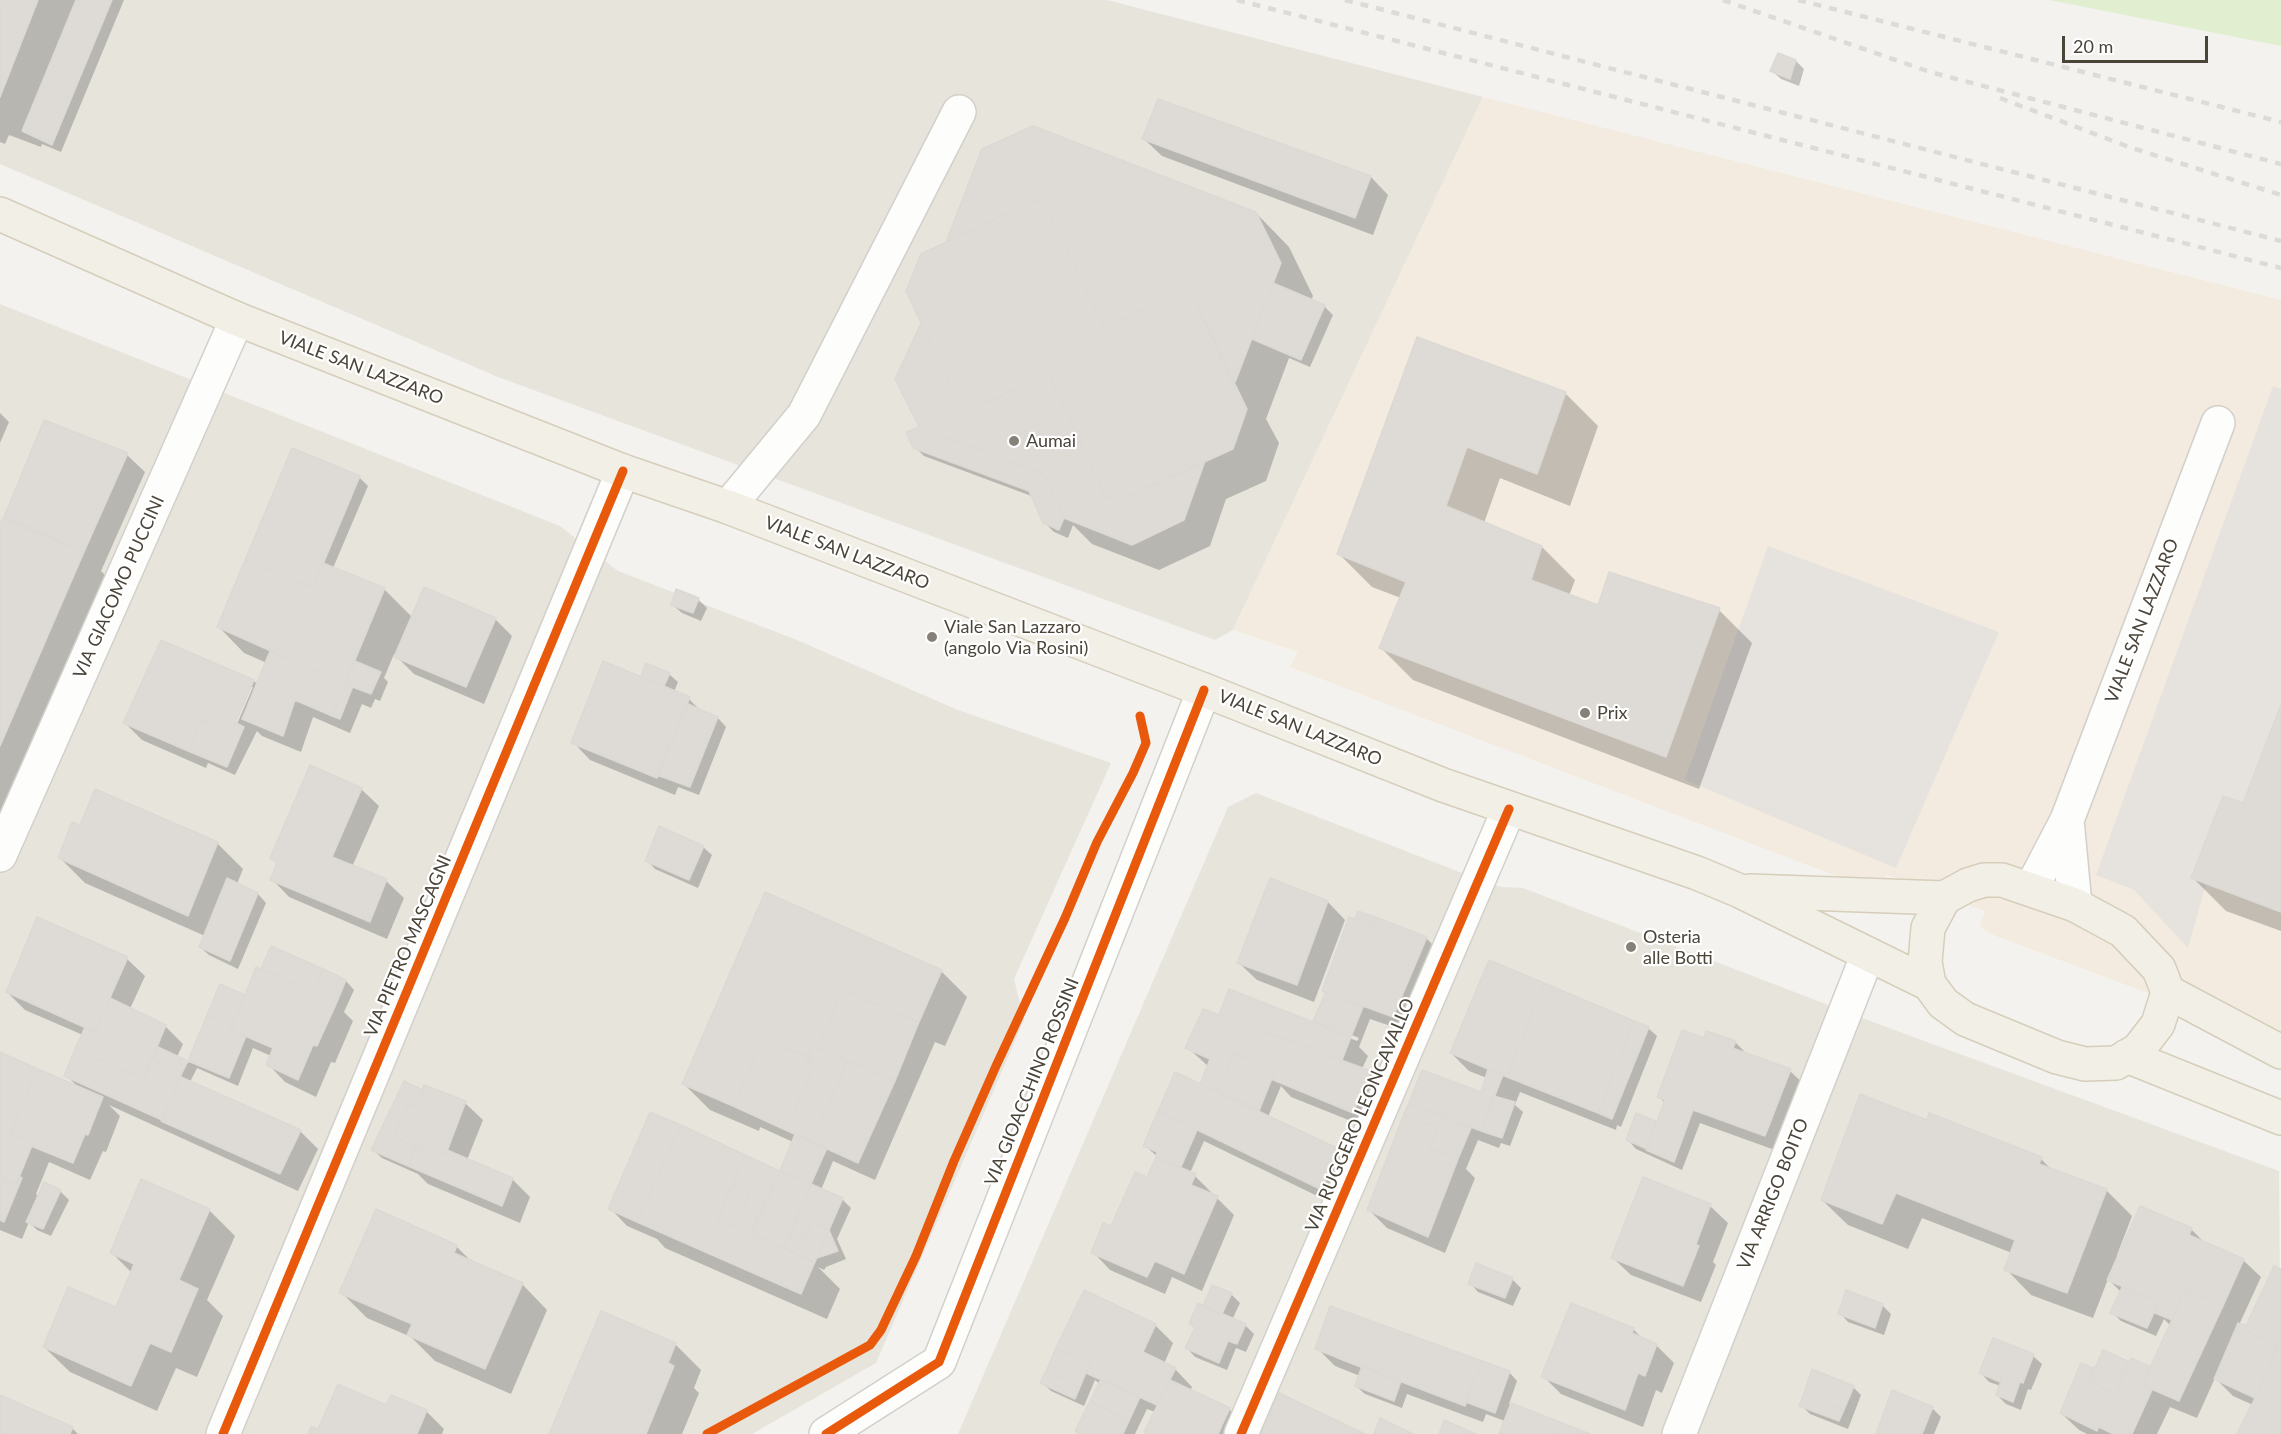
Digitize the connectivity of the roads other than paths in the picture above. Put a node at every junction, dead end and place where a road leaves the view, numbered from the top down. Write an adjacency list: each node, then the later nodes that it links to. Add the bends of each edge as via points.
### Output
1 (959, 112): 6 (street, via 804,415)
2 (0, 214): 3 (main road, VIALE SAN LAZZARO)
3 (237, 319): 5 (main road, VIALE SAN LAZZARO); 10 (street, VIA GIACOMO PUCCINI)
4 (2218, 423): 9 (street, VIALE SAN LAZZARO)
5 (623, 471): 6 (main road, VIALE SAN LAZZARO); 21 (street, VIA PIETRO MASCAGNI)
6 (728, 507): 7 (main road, VIALE SAN LAZZARO)
7 (1204, 690): 8 (main road, VIALE SAN LAZZARO); 22 (street, VIA GIOACCHINO ROSSINI, via 939,1362)
8 (1509, 809): 12 (main road, VIALE SAN LAZZARO); 23 (street, VIA RUGGERO LEONCAVALLO)
9 (2067, 820): 11 (street, VIALE SAN LAZZARO); 14 (street, VIALE SAN LAZZARO)
10 (0, 855)
11 (2031, 889): 13 (main road, VIALE SAN LAZZARO, via 2002,880 1984,880); 14 (main road, VIALE SAN LAZZARO)
12 (1740, 891): 13 (main road, VIALE SAN LAZZARO); 15 (main road, VIALE SAN LAZZARO)
13 (1944, 898): 16 (main road, via 1928,928 1925,962)
14 (2075, 905): 17 (main road, VIALE SAN LAZZARO, via 2123,932 2159,969)
15 (1868, 954): 16 (main road, VIALE SAN LAZZARO); 24 (street, VIA ARRIGO BOITO)
16 (1929, 984): 19 (main road, VIALE SAN LAZZARO, via 1943,1003 1965,1019 2057,1057 2085,1064 2116,1063)
17 (2168, 992): 18 (main road); 19 (main road, VIALE SAN LAZZARO, via 2158,1024 2138,1050)
18 (2281, 1052)
19 (2127, 1056): 20 (main road)
20 (2281, 1118)
21 (223, 1434)
22 (826, 1434)
23 (1241, 1434)
24 (1679, 1434)

